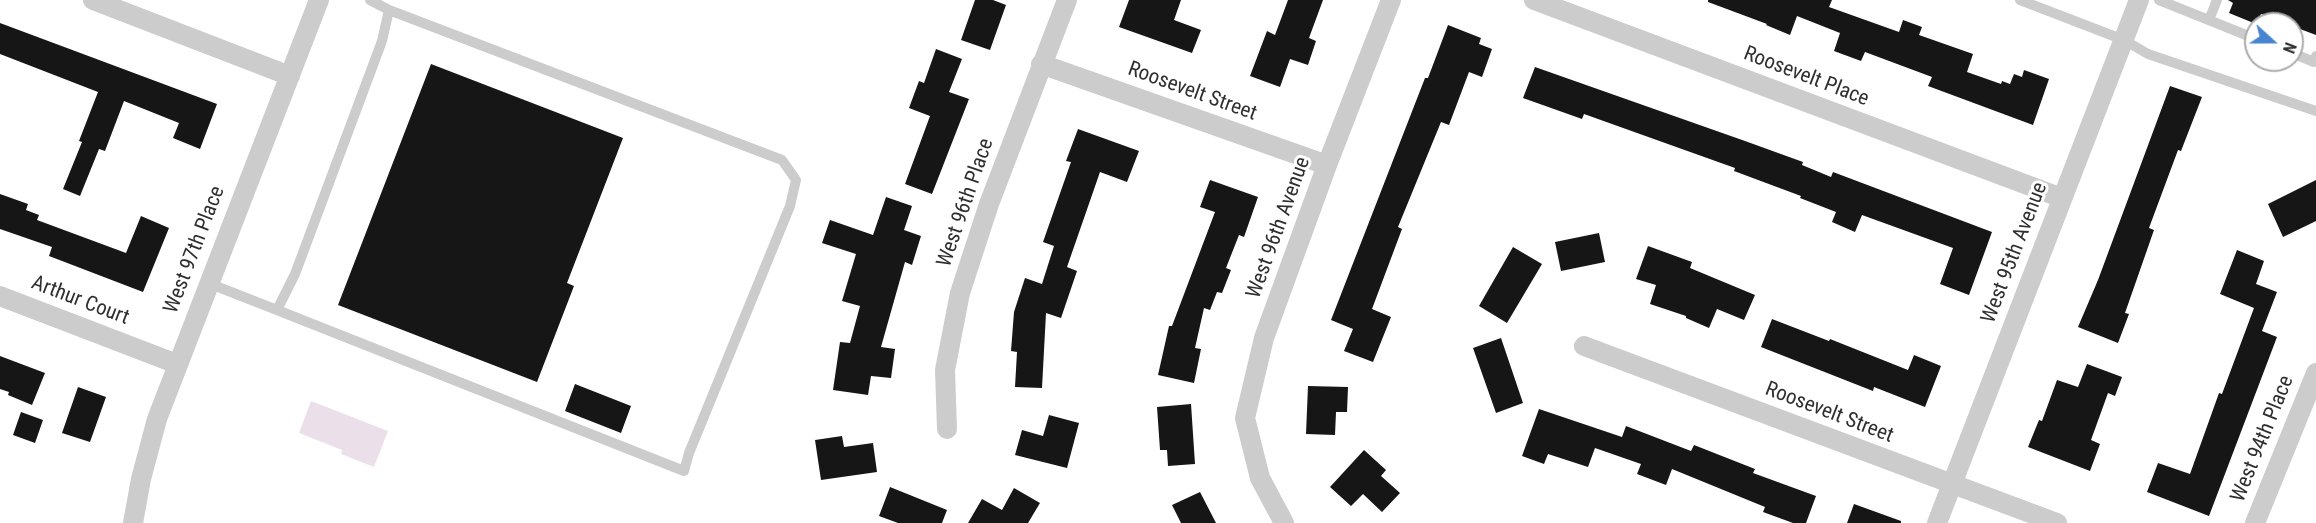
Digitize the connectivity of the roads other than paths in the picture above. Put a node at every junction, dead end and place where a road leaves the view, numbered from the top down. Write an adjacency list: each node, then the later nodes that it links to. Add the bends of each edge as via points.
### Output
1 (93, 0): 18 (street)
2 (319, 0): 18 (street, West 97th Place)
3 (370, 0): 11 (lane)
4 (1067, 0): 17 (street, West 96th Place)
5 (1391, 0): 20 (street, West 96th Avenue)
6 (1534, 0): 21 (street, Roosevelt Place)
7 (2020, 0): 14 (lane)
8 (2139, 0): 14 (street, West 95th Avenue)
9 (2159, 0): 12 (lane)
10 (2217, 0): 12 (lane)
11 (389, 10): 24 (lane, via 382,40 303,252); 24 (lane, via 782,160 796,180 790,206 684,471)
12 (2209, 20): 13 (lane)
13 (2244, 34)
14 (2124, 40): 19 (lane, via 2148,54); 21 (street, West 95th Avenue)
15 (2316, 56): 16 (lane, via 2314,62)
16 (2304, 58)
17 (1041, 64): 20 (street, Roosevelt Street); 28 (street, West 96th Place, via 960,293 945,370)
18 (290, 76): 22 (street, West 97th Place)
19 (2316, 111)
20 (1327, 165): 31 (street, West 96th Avenue, via 1264,338 1245,418 1260,478)
21 (2062, 198): 29 (street, West 95th Avenue)
22 (208, 283): 24 (lane); 26 (street, West 97th Place)
23 (0, 296): 26 (street, Arthur Court)
24 (277, 310)
25 (1584, 346): 29 (street, Roosevelt Street)
26 (177, 364): 30 (street, West 97th Place, via 157,419)
27 (2316, 374): 34 (street, West 94th Place)
28 (947, 429)
29 (1951, 484): 32 (street, West 95th Avenue); 33 (street, Roosevelt Street)
30 (134, 523)
31 (1284, 523)
32 (1937, 523)
33 (2057, 523)
34 (2255, 523)

